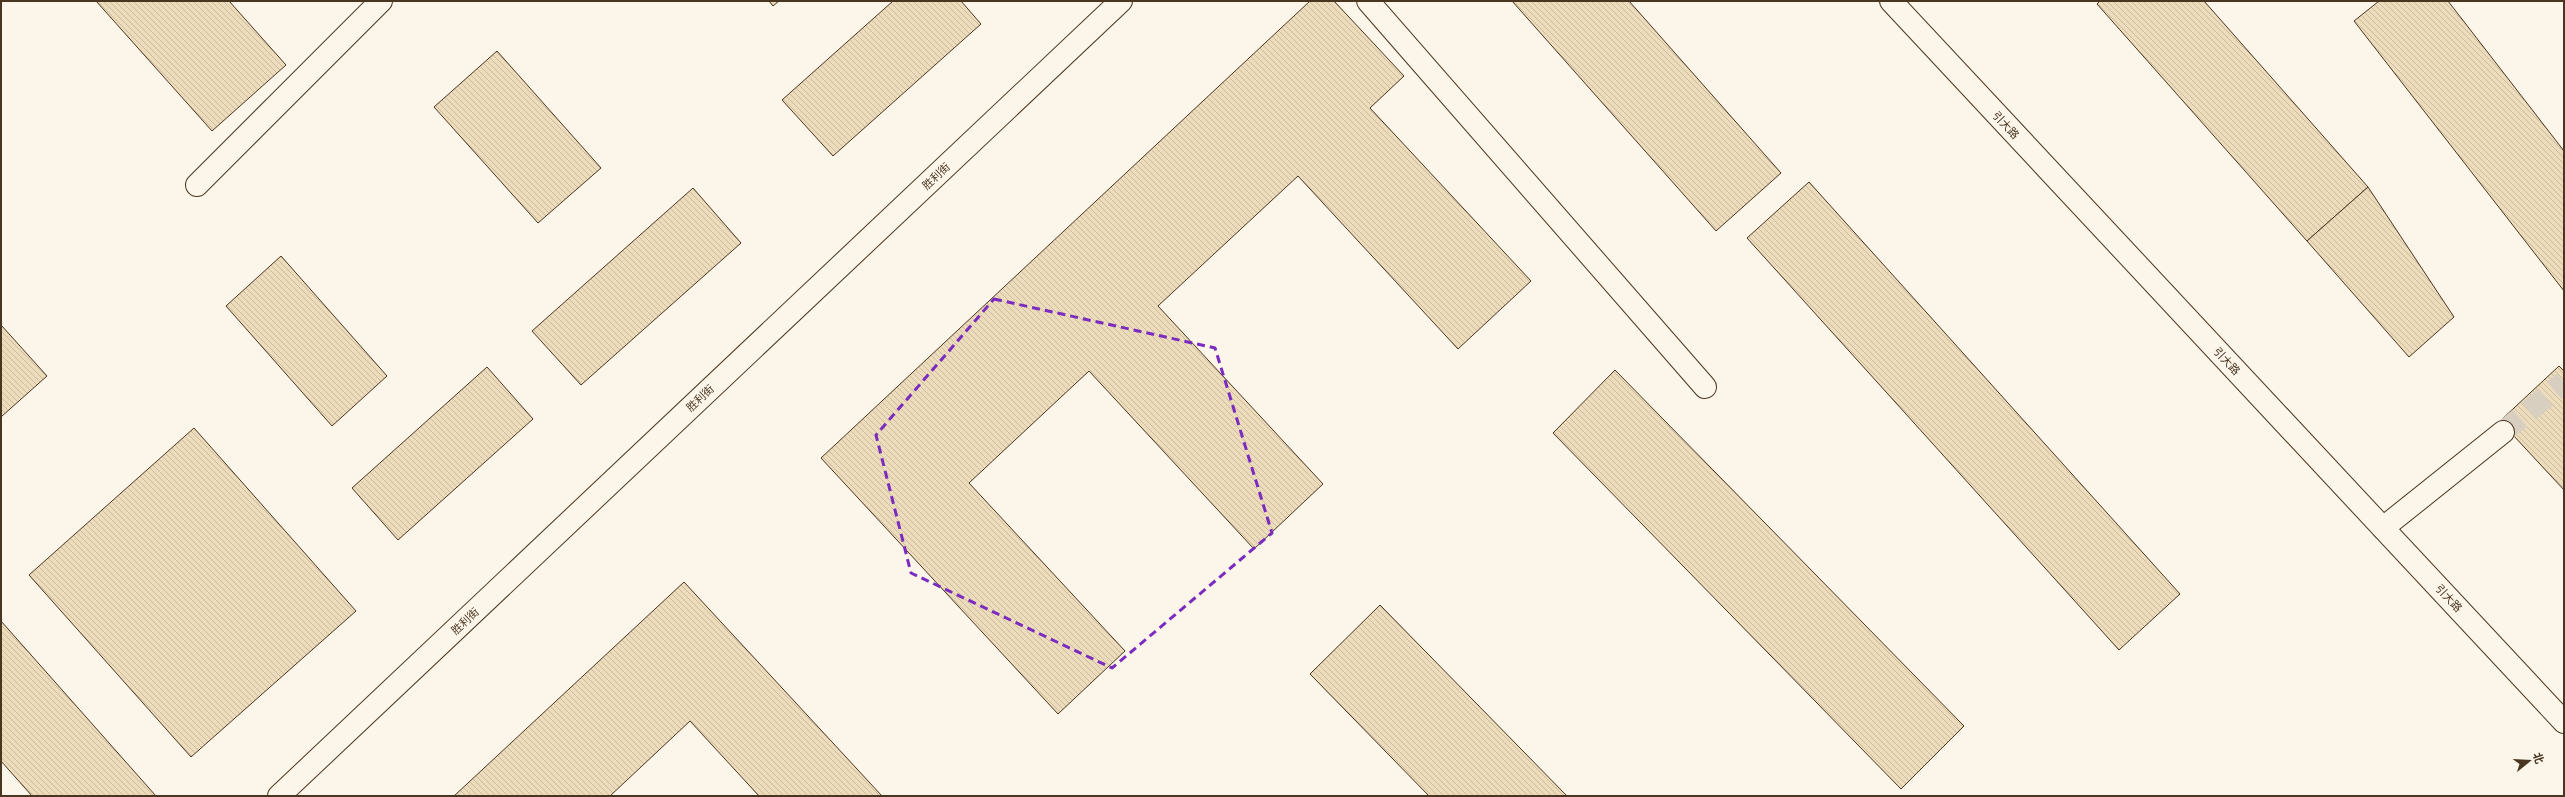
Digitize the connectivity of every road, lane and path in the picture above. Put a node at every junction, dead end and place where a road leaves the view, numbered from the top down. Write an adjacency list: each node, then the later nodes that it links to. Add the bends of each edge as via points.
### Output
1 (381, 1): 5 (street)
2 (1121, 1): 10 (street, 胜利街)
3 (1368, 1): 6 (street)
4 (1891, 1): 8 (street, 引大路)
5 (197, 185)
6 (1705, 388)
7 (2503, 432): 8 (street)
8 (2383, 528): 9 (street, 引大路)
9 (2564, 722)
10 (279, 796)

